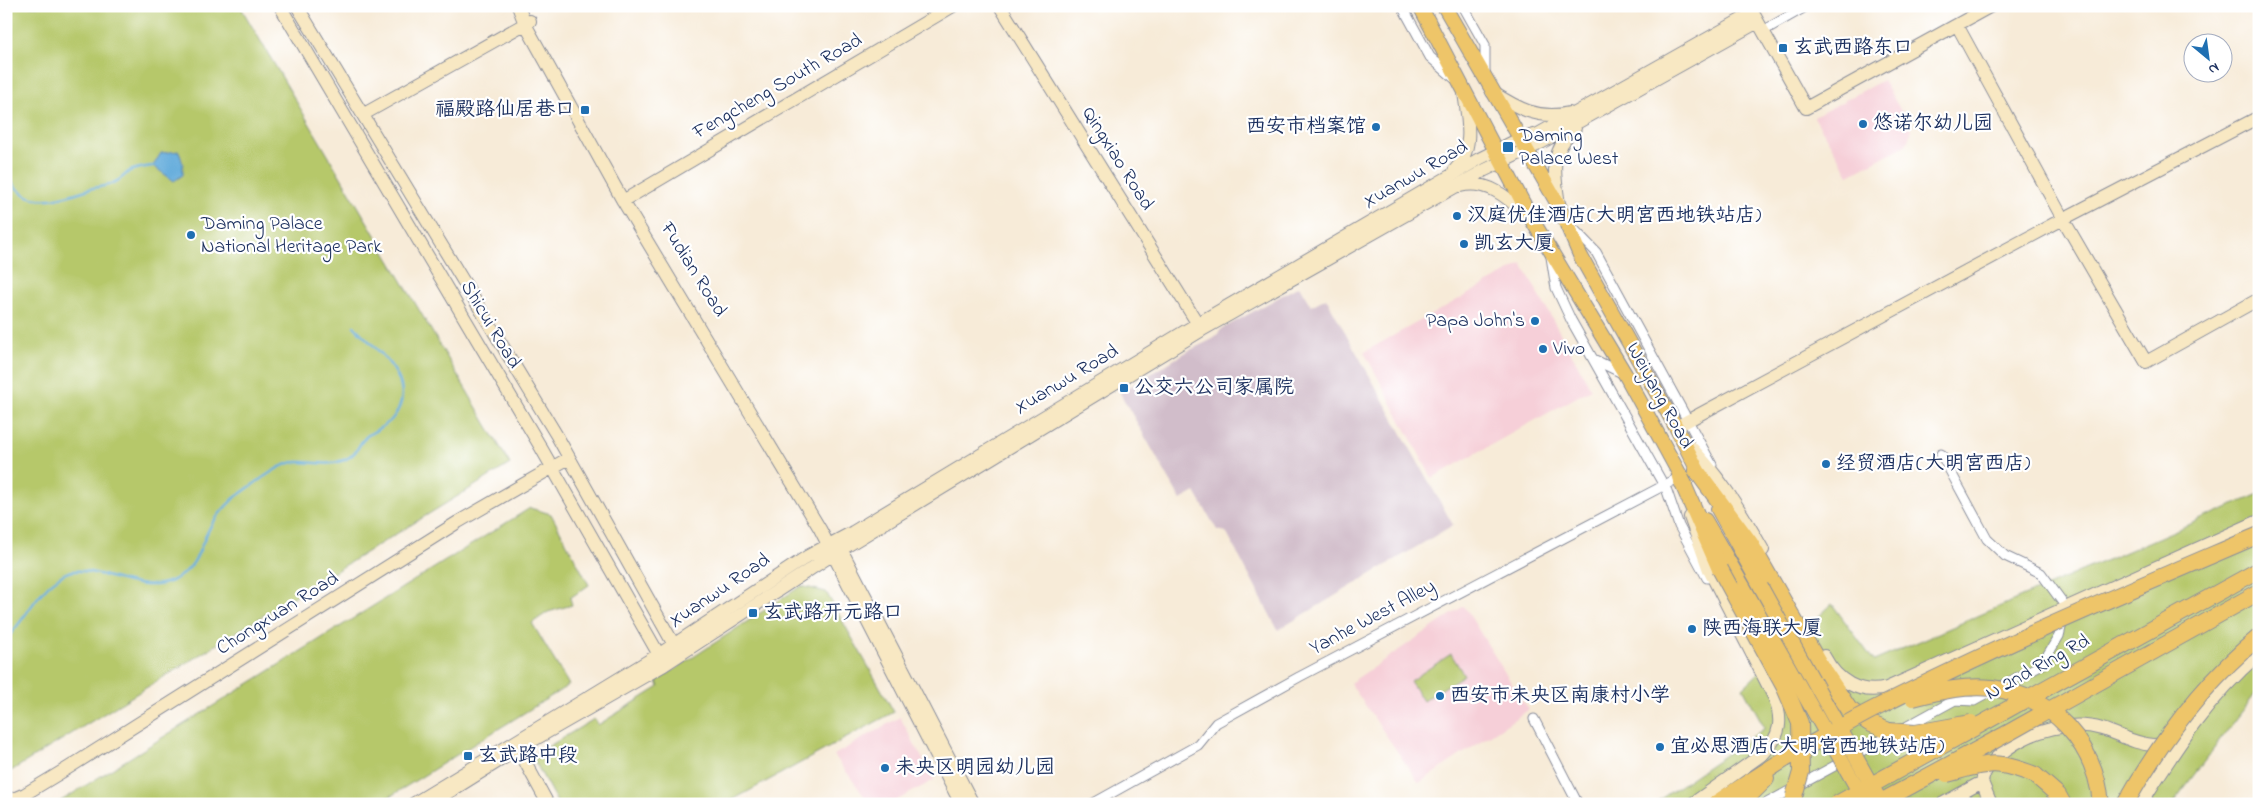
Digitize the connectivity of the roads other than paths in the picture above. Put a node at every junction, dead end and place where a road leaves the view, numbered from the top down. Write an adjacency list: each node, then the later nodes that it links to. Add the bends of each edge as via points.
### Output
1 (280, 6): 40 (street, Shicui Road)
2 (297, 6): 17 (street, Shicui Road)
3 (953, 6): 24 (street, Fengcheng South Road)
4 (1000, 6): 31 (street, Qingxiao Road)
5 (1402, 6): 15 (street, via 1430,57)
6 (1420, 6): 15 (main road, Weiyang Road)
7 (1444, 6): 14 (main road, Weiyang Road)
8 (1463, 6): 14 (street, via 1485,45)
9 (1807, 6): 12 (street)
10 (1990, 6): 13 (street)
11 (524, 17): 17 (street); 24 (street, Fudian Road)
12 (1758, 22): 13 (street, via 1806,108); 18 (street, Xuanwu Road)
13 (1957, 25): 26 (street)
14 (1484, 78): 16 (main road, Weiyang Road)
15 (1461, 86): 21 (main road, Weiyang Road); 22 (street, via 1469,129 1465,156 1453,172)
16 (1492, 91): 18 (street, via 1517,107 1539,115); 20 (main road, Weiyang Road)
17 (364, 114): 39 (street, Shicui Road)
18 (1584, 114): 20 (street, Xuanwu Road); 25 (street, via 1567,135 1555,159)
19 (2259, 117): 26 (street)
20 (1523, 144): 21 (street, Xuanwu Road); 25 (main road, Weiyang Road)
21 (1500, 155): 22 (street, Xuanwu Road); 23 (street, Xuanwu Road); 27 (main road, Weiyang Road)
22 (1436, 184): 31 (street, Xuanwu Road)
23 (1448, 191): 27 (street, via 1462,186 1484,186 1502,194); 31 (street, Xuanwu Road)
24 (625, 199): 47 (street, Fudian Road)
25 (1560, 206): 28 (main road, Weiyang Road)
26 (2063, 219): 30 (street, via 2146,362); 36 (street)
27 (1532, 220): 29 (main road, Weiyang Road)
28 (1568, 223): 32 (street, via 1596,252); 35 (main road, Weiyang Road, via 1580,255)
29 (1549, 249): 33 (street, via 1556,288); 34 (main road, Weiyang Road)
30 (2259, 299)
31 (1200, 327): 47 (street, Xuanwu Road)
32 (1648, 347): 35 (street); 36 (street)
33 (1593, 359): 34 (street); 44 (street)
34 (1624, 374): 42 (main road, Weiyang Road)
35 (1646, 375): 37 (main road, Weiyang Road)
36 (1689, 420): 37 (street); 43 (street)
37 (1677, 431): 41 (main road, Weiyang Road); 43 (street)
38 (1941, 454): 51 (street, via 1987,539 2005,556 2040,573)
39 (569, 458): 40 (street, Chongxuan Road); 53 (street, Shicui Road)
40 (552, 467): 55 (street, Shicui Road); 64 (street, Chongxuan Road, via 458,522)
41 (1696, 470): 58 (highway, bridge, via 1750,542 1821,667 1849,708 1870,723 1889,731 1936,731); 80 (main road, Weiyang Road, bridge)
42 (1678, 478): 44 (street, Yanhe West Alley); 50 (street, via 1709,570); 76 (highway, bridge, via 1720,568 1785,688 1800,723 1801,772); 78 (main road, Weiyang Road, bridge)
43 (1718, 478): 51 (street, via 1737,504 1829,665 1853,687 1887,688)
44 (1664, 486): 50 (street, via 1688,544); 70 (street, Yanhe West Alley, via 1216,723 1198,745)
45 (2259, 522): 51 (street)
46 (2259, 535): 56 (highway, bridge, via 2059,622)
47 (834, 548): 53 (street, Xuanwu Road, via 808,556); 68 (street); 69 (street)
48 (2259, 570): 58 (highway, N 2nd Ring Rd, bridge)
49 (2259, 592): 62 (highway, N 2nd Ring Rd, bridge)
50 (1722, 596): 72 (street, via 1774,697 1781,725 1764,754)
51 (2066, 607): 75 (street, via 2059,636 2042,664 1974,701 1955,700)
52 (2259, 637): 85 (highway, bridge, via 2201,694 2142,774)
53 (677, 649): 55 (street, Xuanwu Road)
54 (2259, 654): 59 (street, via 2216,695)
55 (661, 660): 60 (street, Xuanwu Road)
56 (1877, 708): 61 (highway, bridge); 84 (highway, bridge, via 1927,694 1971,687 1992,688 2024,697 2056,715 2077,737 2090,760)
57 (1534, 719): 71 (street)
58 (1988, 720): 77 (highway, N 2nd Ring Rd, bridge)
59 (2180, 742): 63 (street, via 2153,745 2086,726 2042,731 2011,747 1989,766); 86 (street)
60 (516, 745): 65 (street, Xuanwu Road); 66 (street, Xuanwu Road); 67 (street)
61 (1785, 760): 73 (highway); 74 (highway)
62 (1918, 782): 79 (highway, N 2nd Ring Rd, bridge); 83 (highway, bridge, via 1990,762 2035,775 2058,795)
63 (1982, 782): 81 (street); 82 (street)
64 (9, 802)
65 (413, 804)
66 (430, 804)
67 (548, 804)
68 (962, 804)
69 (973, 804)
70 (1092, 804)
71 (1578, 804)
72 (1692, 804)
73 (1715, 804)
74 (1741, 804)
75 (1765, 804)
76 (1789, 804)
77 (1837, 804)
78 (1866, 804)
79 (1876, 804)
80 (1882, 804)
81 (1942, 804)
82 (1990, 804)
83 (2063, 804)
84 (2101, 804)
85 (2125, 804)
86 (2141, 804)

